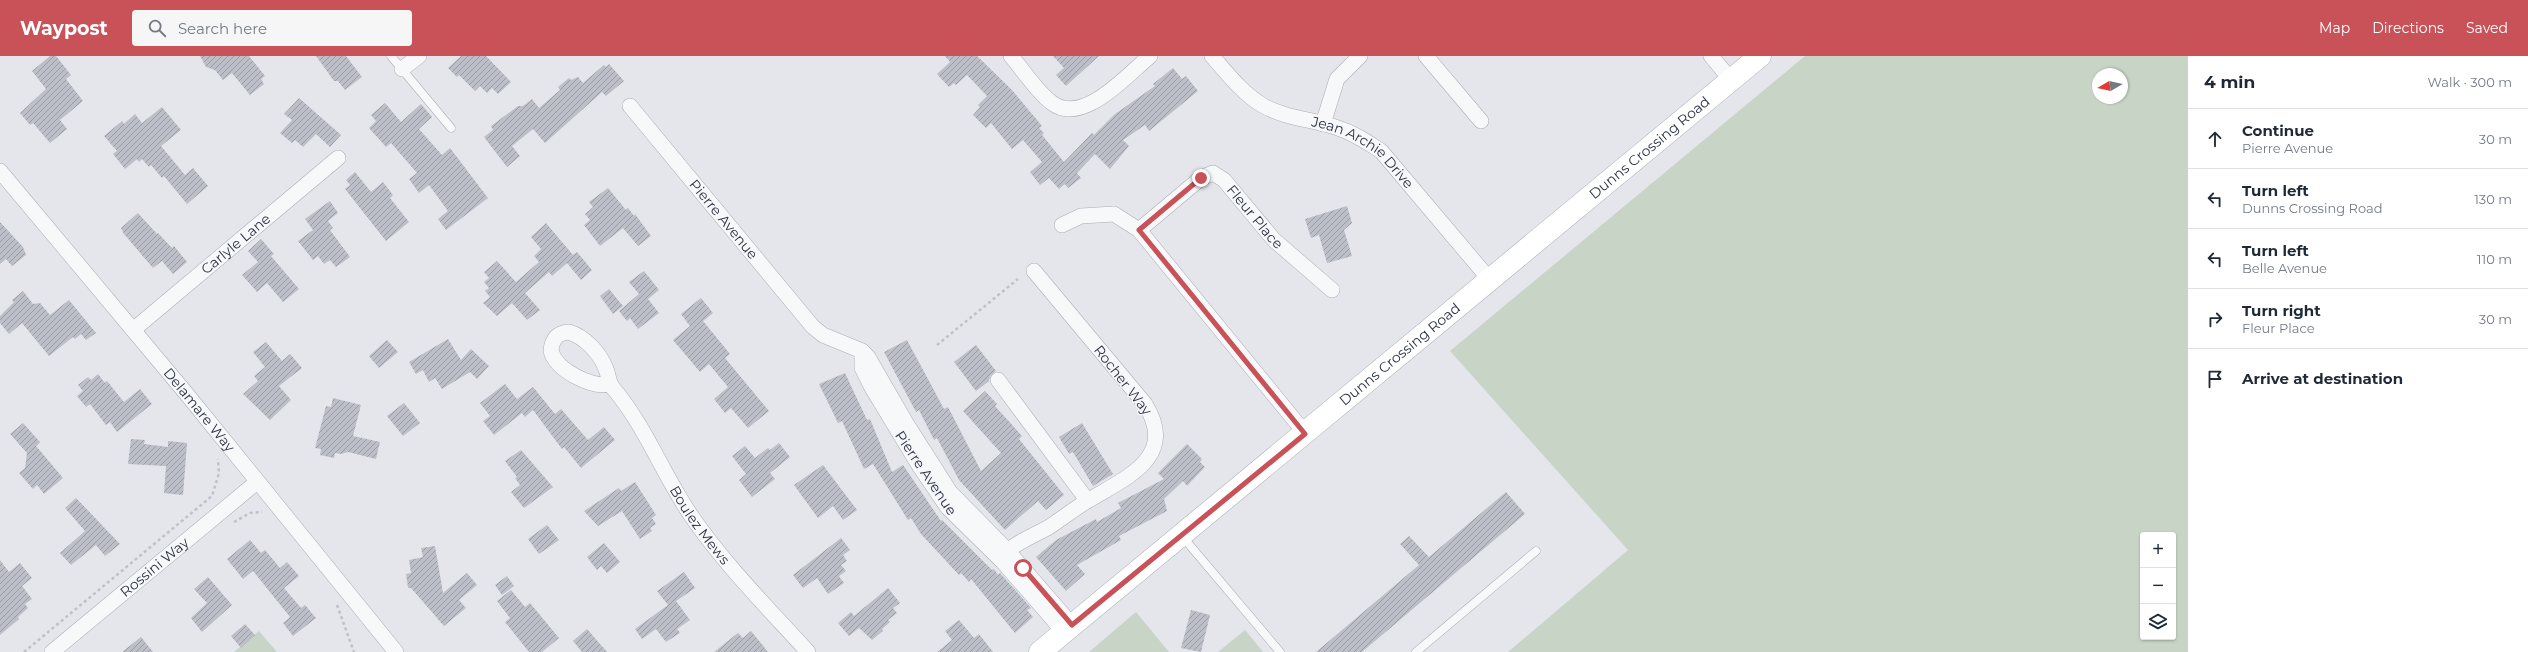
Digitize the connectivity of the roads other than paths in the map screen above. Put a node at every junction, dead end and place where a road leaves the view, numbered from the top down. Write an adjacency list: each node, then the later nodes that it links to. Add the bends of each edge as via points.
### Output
1 (391, 56): 10 (lane)
2 (419, 56): 10 (street)
3 (1011, 56): 4 (street, via 1052,103 1067,109 1076,109 1092,104)
4 (1150, 56)
5 (1212, 56): 14 (street, Jean Archie Drive, via 1247,94 1261,105 1292,118)
6 (1360, 56): 14 (street, via 1337,79)
7 (1426, 56): 13 (street)
8 (1711, 56): 11 (street)
9 (1760, 56): 11 (street, Dunns Crossing Road)
10 (402, 69): 15 (lane)
11 (1731, 80): 21 (street, Dunns Crossing Road)
12 (630, 106): 31 (street, Pierre Avenue, via 813,327 823,335 868,357 906,424 950,492)
13 (1481, 121)
14 (1323, 124): 21 (street, Jean Archie Drive, via 1360,137 1381,151)
15 (451, 128)
16 (338, 158): 23 (street, Carlyle Lane)
17 (0, 171): 23 (street, Delamare Way)
18 (1062, 225): 19 (street, via 1081,216 1114,214)
19 (1139, 230): 22 (street, Fleur Place, via 1201,178 1213,173 1224,180 1274,240); 26 (street)
20 (1034, 271): 28 (street, Rocher Way, via 1145,404 1153,417 1156,430 1152,449 1142,466 1118,485)
21 (1490, 280): 26 (street, Dunns Crossing Road)
22 (1332, 290)
23 (133, 330): 27 (street, Delamare Way)
24 (998, 380): 28 (street)
25 (609, 384): 35 (street, Boulez Mews, via 638,421 692,518 763,606)
26 (1305, 434): 29 (street, Dunns Crossing Road)
27 (257, 482): 33 (street, Rossini Way); 34 (street, Delamare Way)
28 (1088, 500): 31 (street, Rocher Way)
29 (1182, 536): 32 (street, Dunns Crossing Road); 37 (lane)
30 (1536, 551): 38 (lane)
31 (1003, 554): 32 (street, Pierre Avenue)
32 (1068, 629): 36 (street, Dunns Crossing Road)
33 (52, 652)
34 (396, 652)
35 (808, 652)
36 (1040, 652)
37 (1280, 652)
38 (1416, 652)

